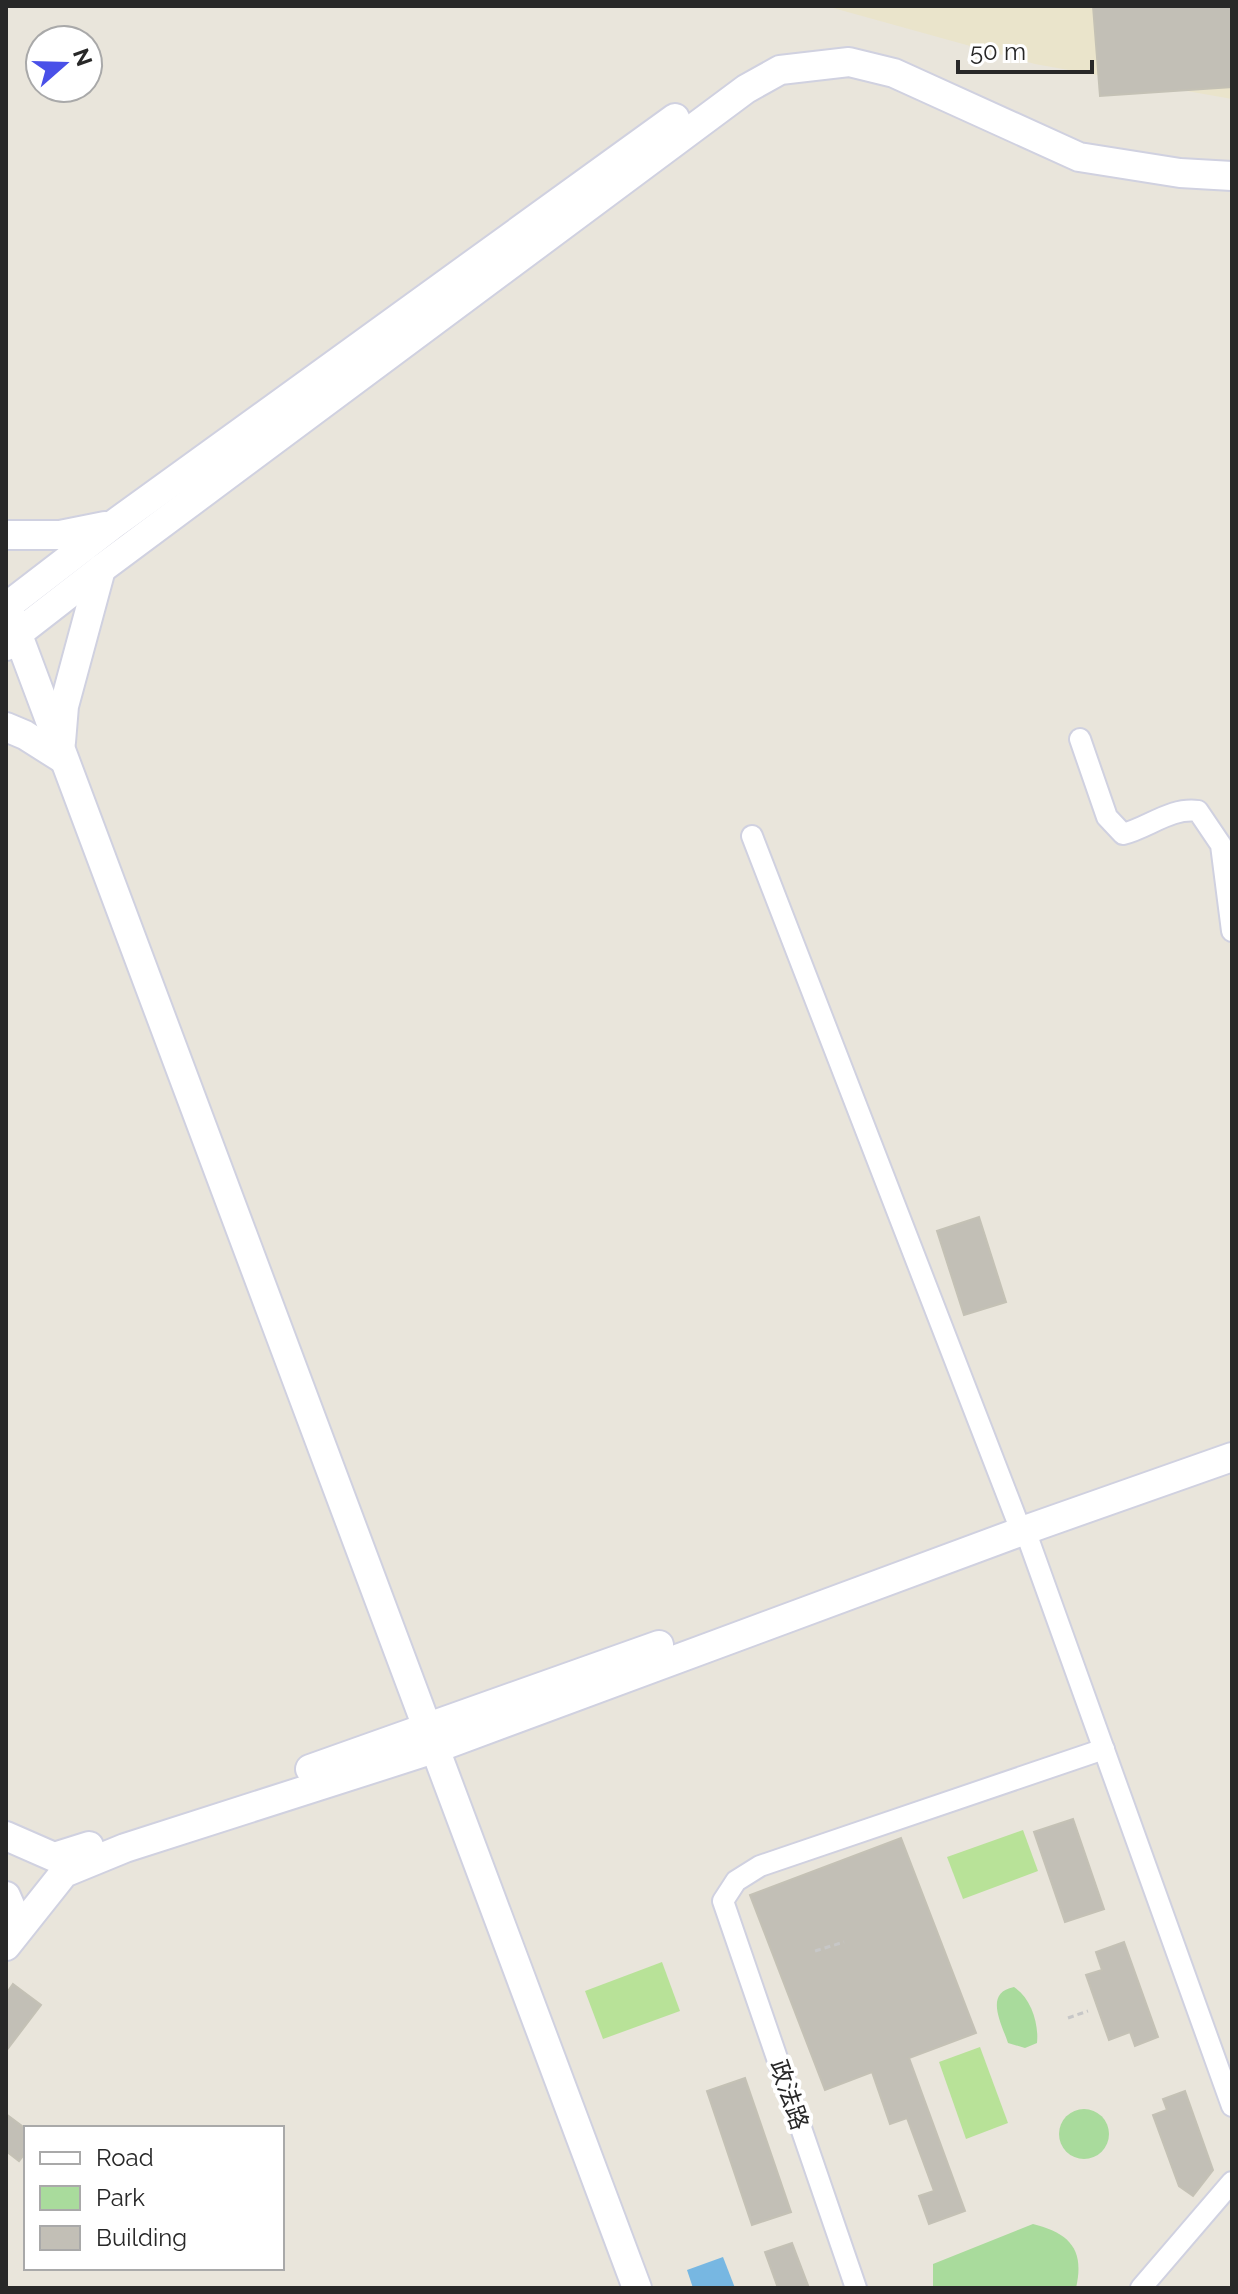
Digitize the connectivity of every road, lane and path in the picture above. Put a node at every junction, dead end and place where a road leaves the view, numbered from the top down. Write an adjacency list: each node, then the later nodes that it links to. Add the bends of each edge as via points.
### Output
1 (1232, 160): 3 (street, via 1173,157 1090,142 882,52 848,46 782,54 737,73)
2 (1232, 176): 5 (street, via 1079,157 894,73 849,62 780,70 746,89)
3 (114, 524): 4 (street, via 60,535); 6 (street)
4 (6, 535)
5 (101, 569): 7 (street); 10 (street, via 64,706)
6 (7, 605): 7 (street)
7 (11, 640): 10 (street)
8 (6, 727): 10 (street)
9 (1080, 739): 11 (street, via 1107,817 1123,834 1184,809 1198,811)
10 (61, 755): 17 (street)
11 (1223, 832): 13 (street)
12 (752, 836): 16 (street)
13 (1232, 931)
14 (1232, 1439): 16 (street)
15 (1232, 1457): 16 (street)
16 (1021, 1524): 17 (street); 18 (street)
17 (430, 1738): 19 (street, via 54,1857); 23 (street, via 64,1873); 29 (street)
18 (1104, 1749): 27 (street); 30 (street, 政法路, via 760,1866 736,1881 723,1901)
19 (6, 1836)
20 (6, 1896): 21 (street, via 13,1912)
21 (6, 1922)
22 (844, 1942): 24 (path)
23 (6, 1946)
24 (815, 1951)
25 (1088, 2011): 26 (path)
26 (1068, 2018)
27 (1232, 2106)
28 (1232, 2182): 31 (street)
29 (637, 2288)
30 (856, 2288)
31 (1141, 2288)

